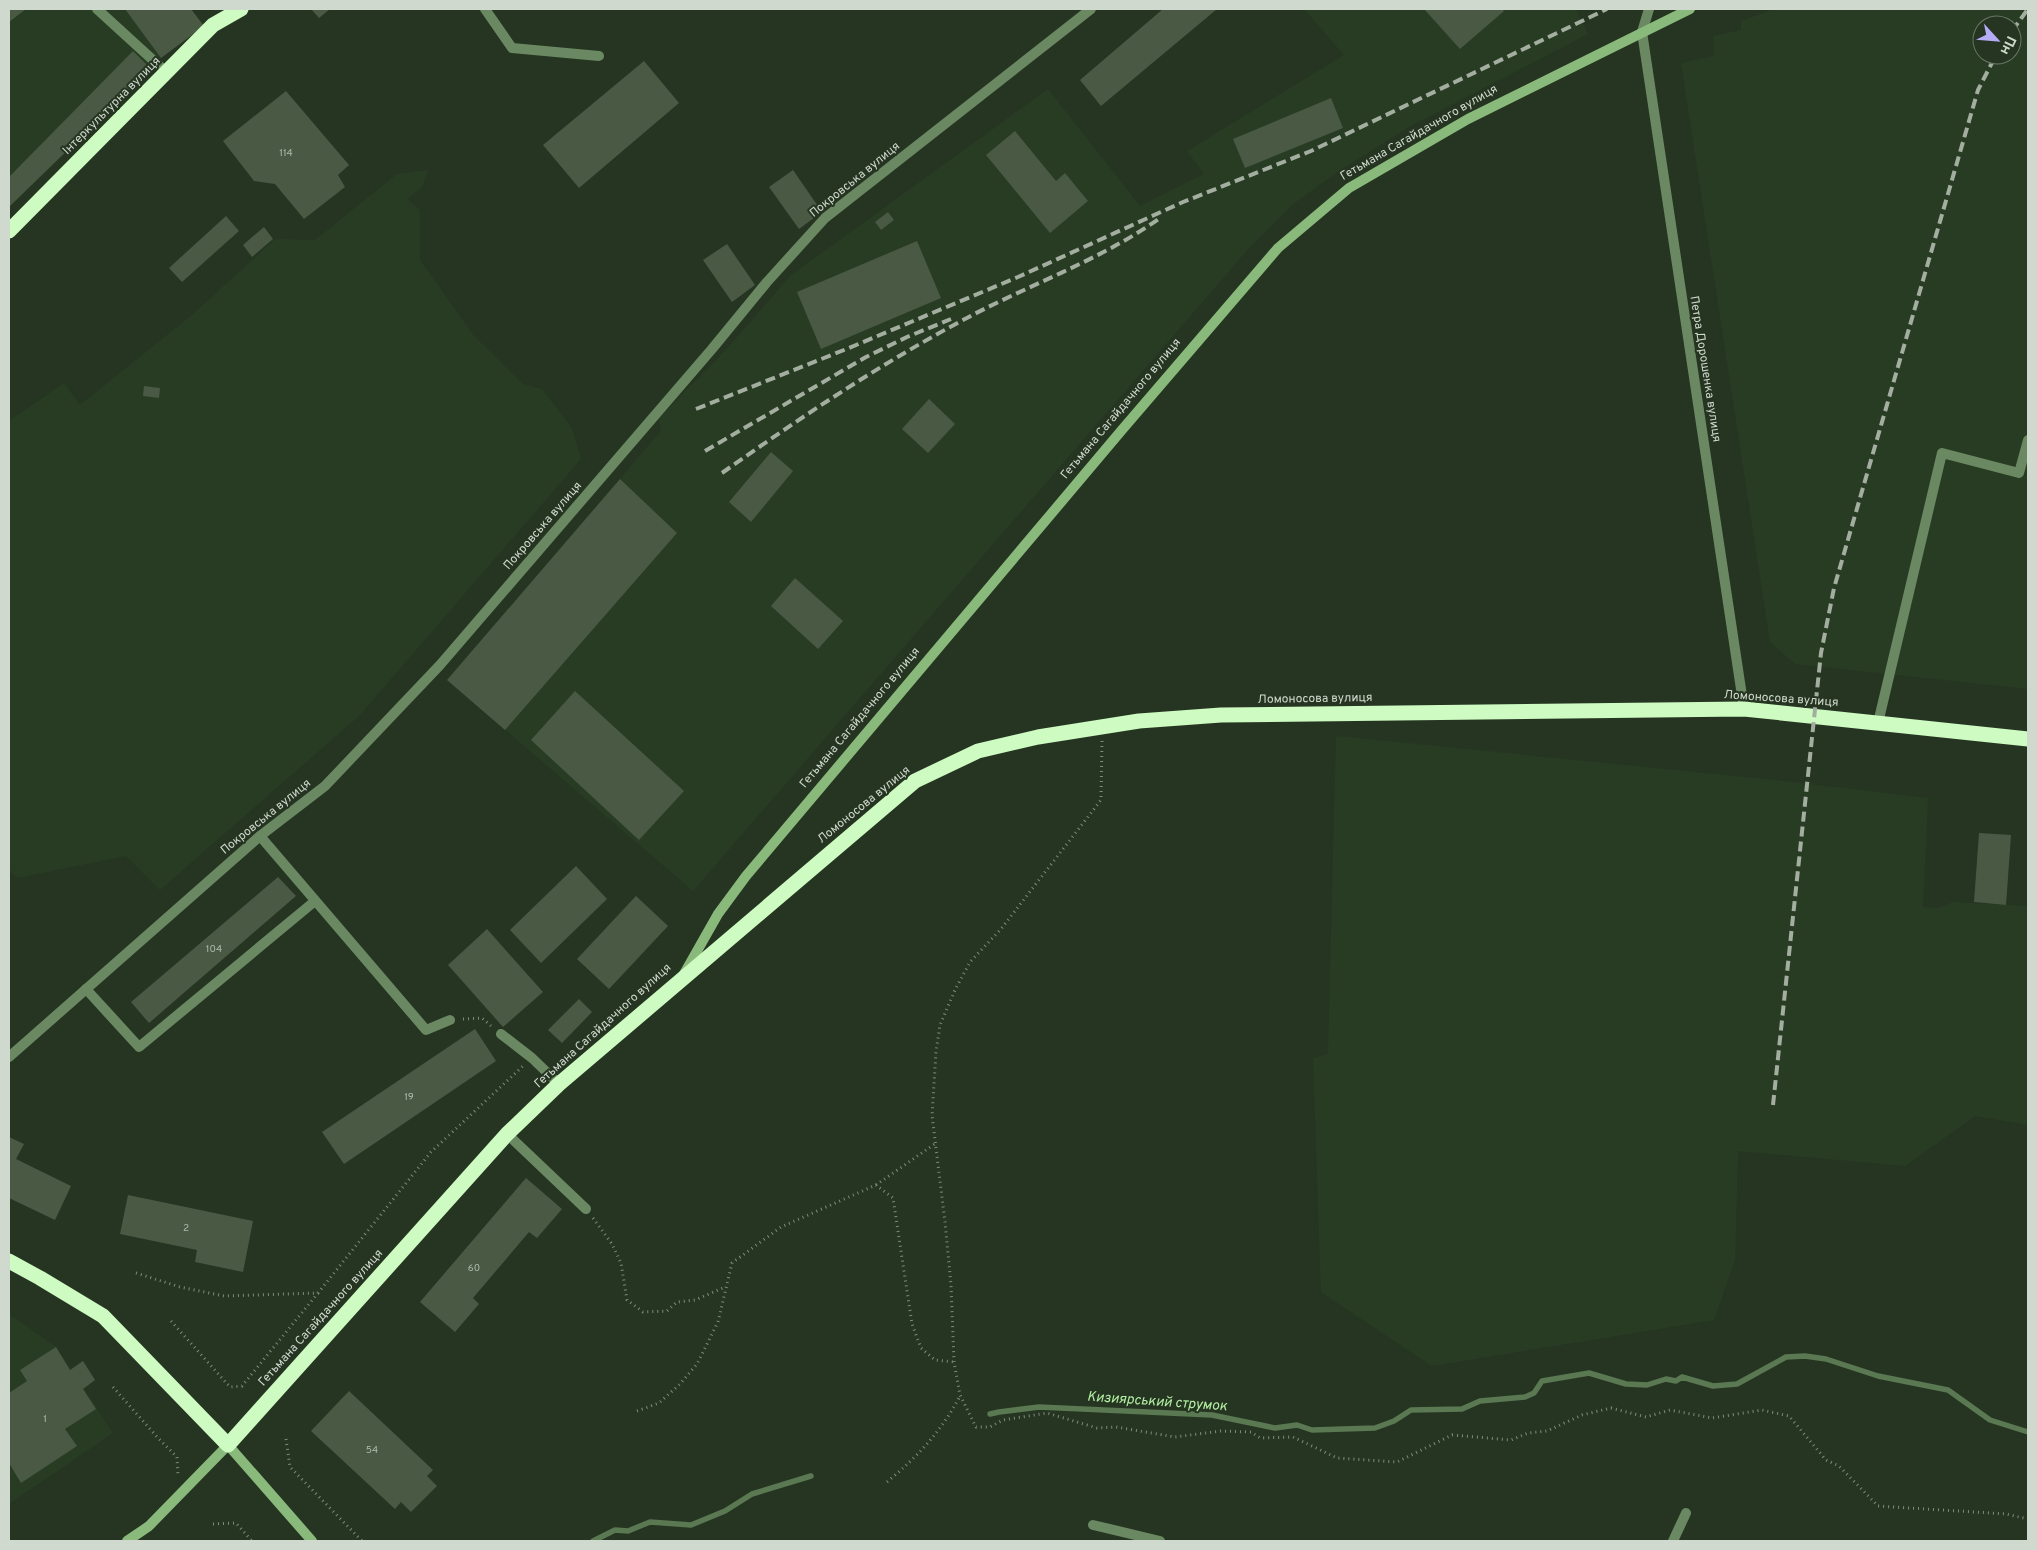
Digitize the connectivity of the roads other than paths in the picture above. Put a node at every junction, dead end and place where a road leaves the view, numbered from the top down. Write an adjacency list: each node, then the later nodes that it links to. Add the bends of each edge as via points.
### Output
1 (97, 9): 9 (street)
2 (242, 9): 9 (highway, Інтеркультурна вулиця, via 213,25)
3 (485, 9): 8 (street, via 512,48)
4 (1091, 9): 15 (street, Покровська вулиця, via 825,218 440,666 325,786)
5 (1649, 9): 7 (street)
6 (1690, 9): 7 (street, Гетьмана Сагайдачного вулиця)
7 (1642, 32): 12 (street, Петра Дорошенка вулиця); 17 (street, Гетьмана Сагайдачного вулиця, via 1468,119 1349,188 1278,248 746,876 718,914)
8 (599, 56)
9 (166, 72): 10 (highway, Інтеркультурна вулиця)
10 (9, 231)
11 (2028, 440): 13 (street, via 2019,473 1942,454)
12 (1744, 709): 13 (highway, Ломоносова вулиця); 17 (highway, Ломоносова вулиця, via 1221,715 1139,721 1038,737 978,752 915,781)
13 (1878, 723): 14 (highway, Ломоносова вулиця)
14 (2028, 738)
15 (260, 836): 16 (street); 18 (street, Покровська вулиця)
16 (315, 901): 18 (street, via 139,1047); 19 (street, via 426,1030)
17 (682, 977): 22 (highway, Гетьмана Сагайдачного вулиця)
18 (86, 989): 21 (street, Покровська вулиця)
19 (450, 1020)
20 (501, 1034): 22 (street)
21 (9, 1057)
22 (558, 1084): 23 (highway, Гетьмана Сагайдачного вулиця)
23 (507, 1134): 24 (street); 26 (highway, Гетьмана Сагайдачного вулиця)
24 (586, 1209)
25 (9, 1261): 26 (highway, via 103,1316)
26 (228, 1444): 29 (street, Гетьмана Сагайдачного вулиця, via 149,1526); 30 (street)
27 (1686, 1513): 32 (street)
28 (1093, 1524): 31 (street)
29 (127, 1541)
30 (312, 1541)
31 (1160, 1541)
32 (1673, 1541)

